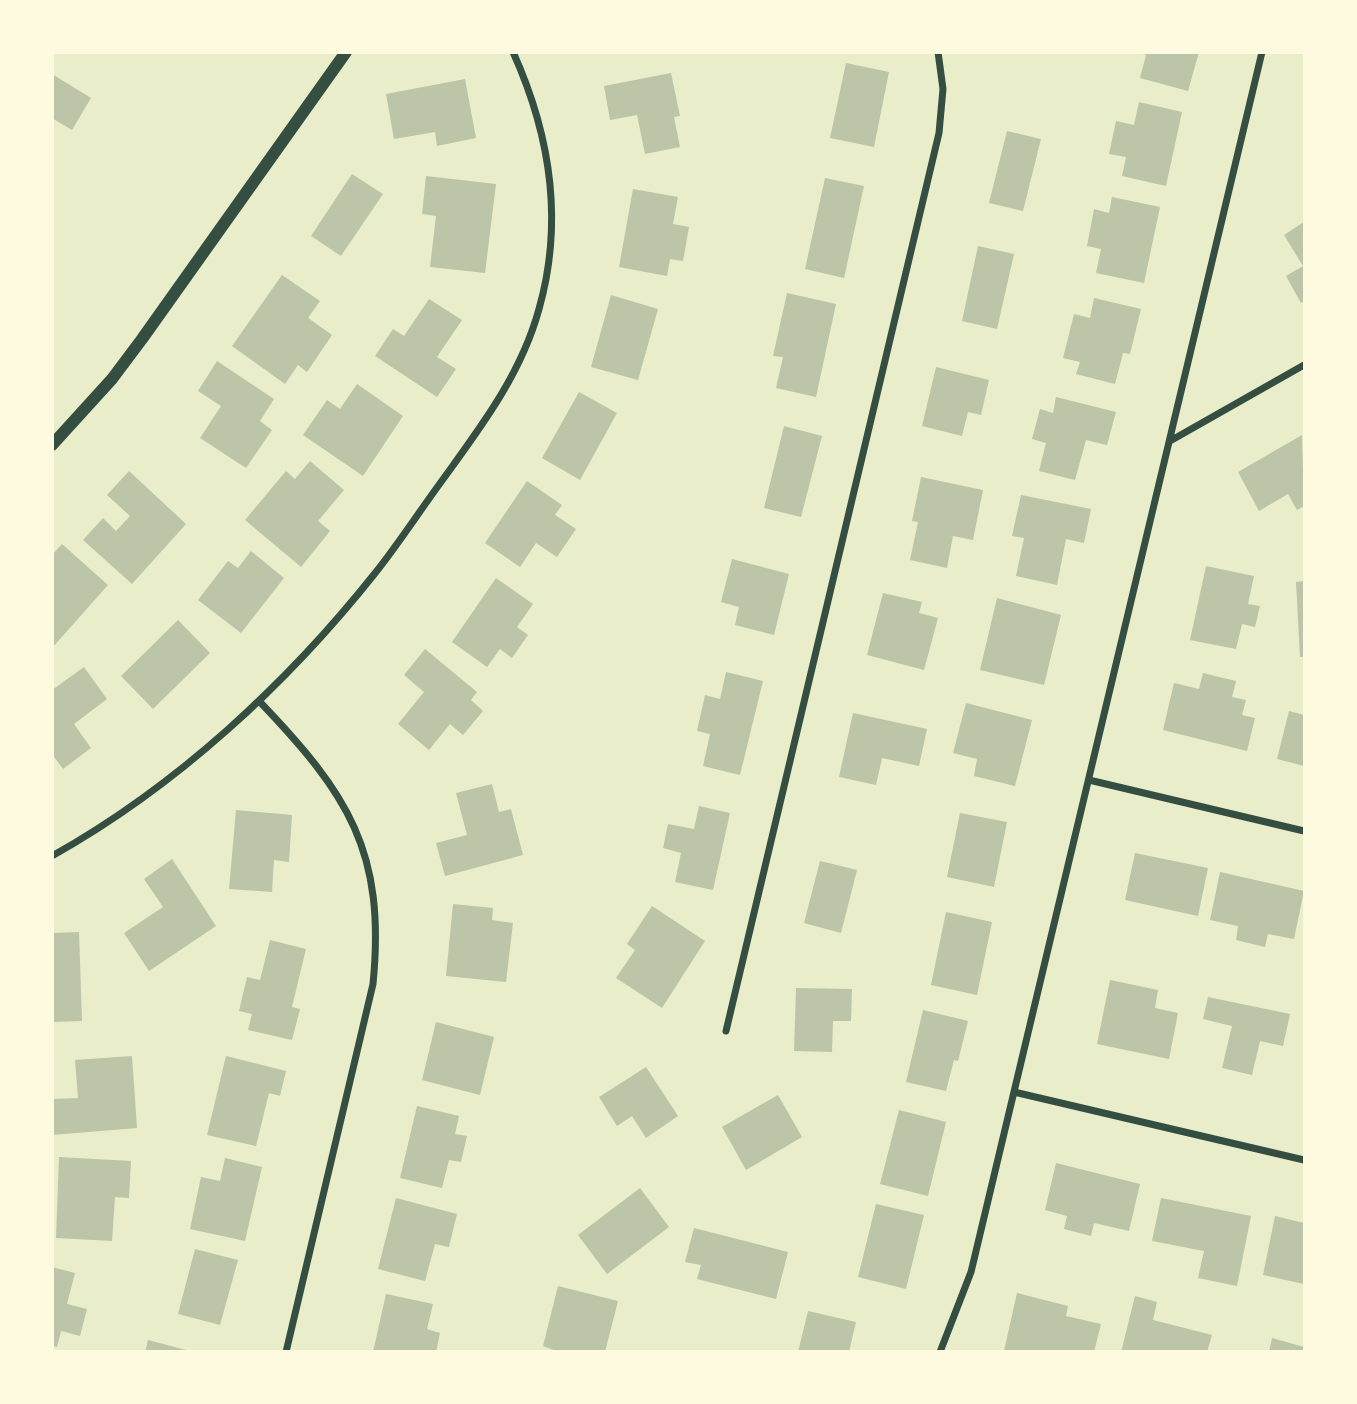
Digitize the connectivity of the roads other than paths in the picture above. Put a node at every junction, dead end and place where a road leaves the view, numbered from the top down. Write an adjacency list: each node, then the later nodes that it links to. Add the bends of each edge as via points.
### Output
1 (346, 52): 7 (street, via 142,339)
2 (513, 52): 8 (street, via 546,143 553,214 549,262 524,354 488,416 377,571)
3 (938, 52): 12 (street, via 943,89 939,133)
4 (1262, 52): 6 (street)
5 (1304, 365): 6 (street)
6 (1170, 441): 9 (street)
7 (52, 445)
8 (259, 701): 11 (street, via 132,805); 15 (street, via 330,781 351,818 375,900 377,942 373,984)
9 (1089, 780): 10 (street); 13 (street)
10 (1304, 831)
11 (52, 856)
12 (726, 1031)
13 (1014, 1093): 14 (street); 16 (street, via 971,1272)
14 (1304, 1160)
15 (286, 1352)
16 (940, 1352)

